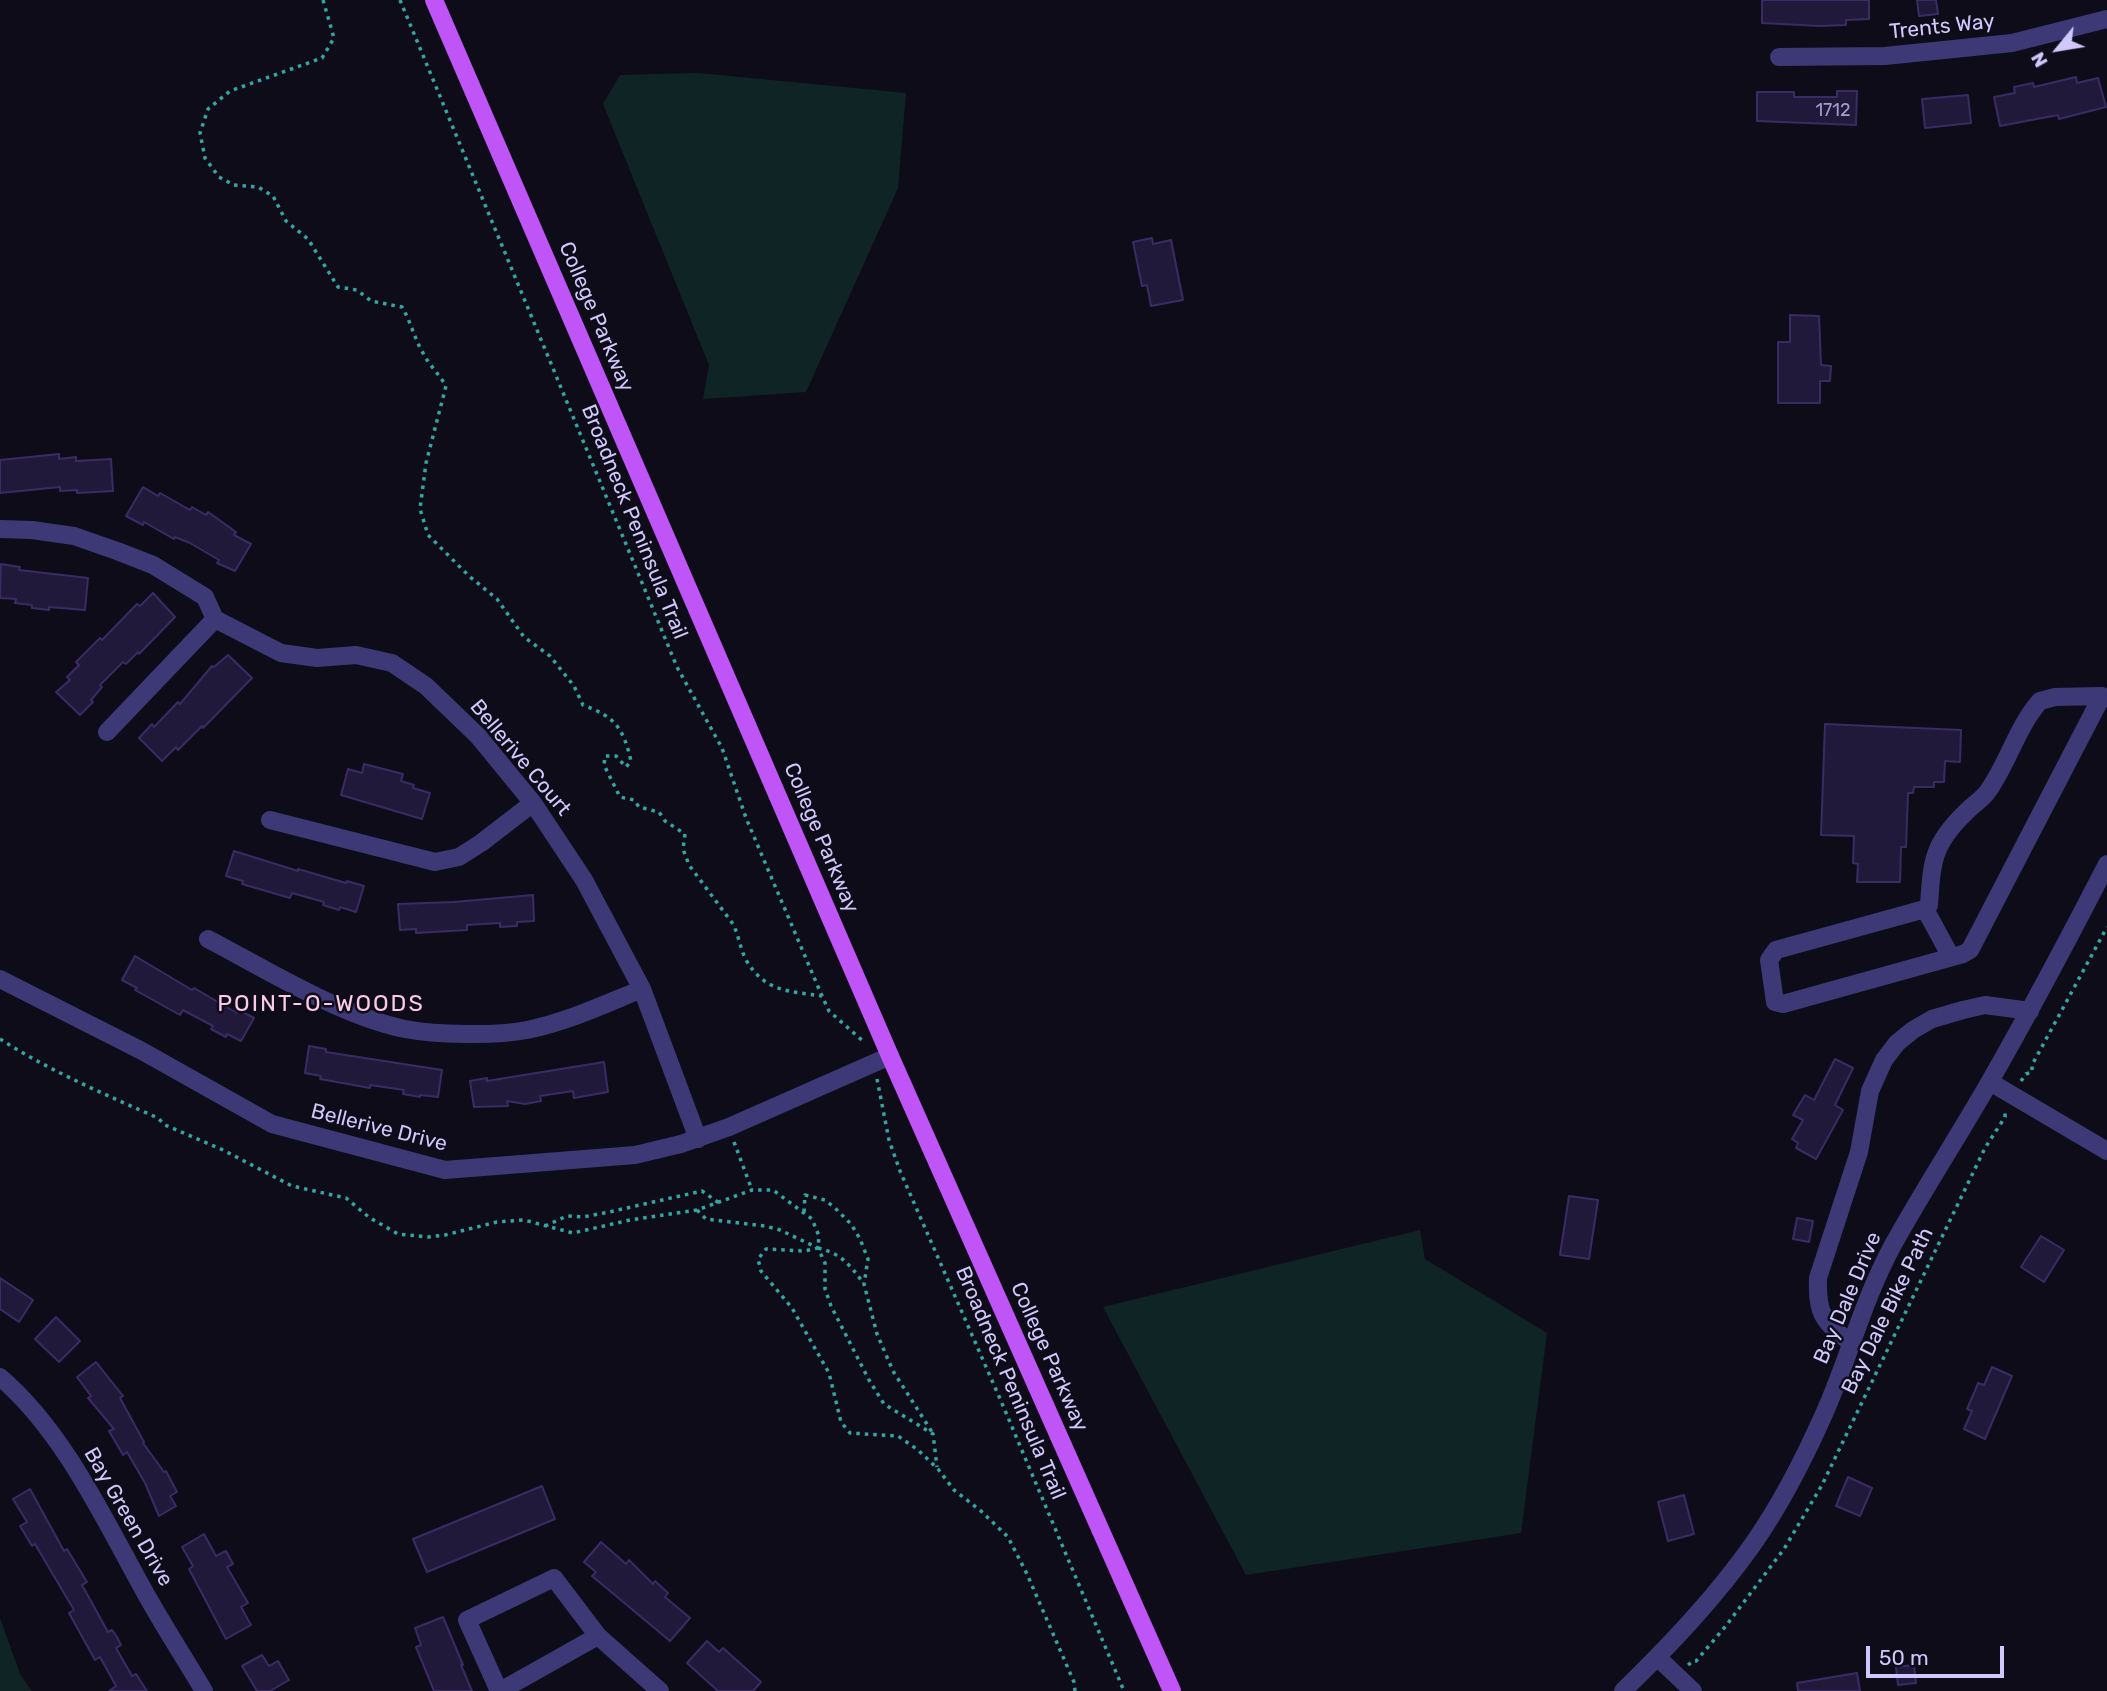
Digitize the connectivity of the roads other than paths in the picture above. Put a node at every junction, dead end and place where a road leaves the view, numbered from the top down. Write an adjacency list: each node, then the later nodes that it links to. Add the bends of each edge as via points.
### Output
1 (435, 0): 17 (main road, College Parkway)
2 (2107, 19): 3 (street, Trents Way, via 2012,43 1885,56)
3 (1779, 57)
4 (0, 529): 5 (street, Bellerive Court, via 74,536 153,565 205,597)
5 (215, 619): 7 (street); 8 (street, Bellerive Court, via 281,653 317,658 356,656 392,663 426,686 478,736)
6 (2105, 697): 11 (street, via 2040,701 1987,793 1942,838); 13 (street, via 1970,950)
7 (107, 732)
8 (533, 803): 9 (street, via 459,857 435,862); 15 (street, Bellerive Court, via 584,880)
9 (270, 820)
10 (2107, 864): 16 (street, Bay Dale Drive)
11 (1925, 909): 13 (street); 13 (street, via 1776,950 1769,960 1772,997 1783,1004)
12 (208, 939): 15 (street, via 341,1008 405,1029 477,1034 527,1030)
13 (1951, 957)
14 (0, 979): 19 (street, Bellerive Drive, via 272,1124 445,1171 635,1155)
15 (642, 989): 19 (street, Bellerive Court)
16 (2030, 1011): 18 (street, Bay Dale Drive); 21 (street, via 1985,1005 1933,1019 1897,1043 1884,1060 1870,1091 1859,1152 1818,1278 1821,1312 1828,1325)
17 (890, 1056): 19 (street, Bellerive Drive); 28 (main road, College Parkway)
18 (1990, 1082): 20 (street); 21 (street, Bay Dale Drive, via 1894,1243)
19 (698, 1139)
20 (2107, 1151)
21 (1851, 1343): 24 (street, Bay Dale Drive, via 1825,1412 1787,1489 1753,1544)
22 (0, 1377): 25 (street, Bay Green Drive, via 51,1431)
23 (598, 1636): 26 (street); 26 (street, via 554,1578 467,1620); 27 (street)
24 (1657, 1657): 29 (street, Bay Dale Drive); 30 (street)
25 (204, 1691)
26 (500, 1691)
27 (660, 1691)
28 (1172, 1691)
29 (1623, 1691)
30 (1693, 1691)

